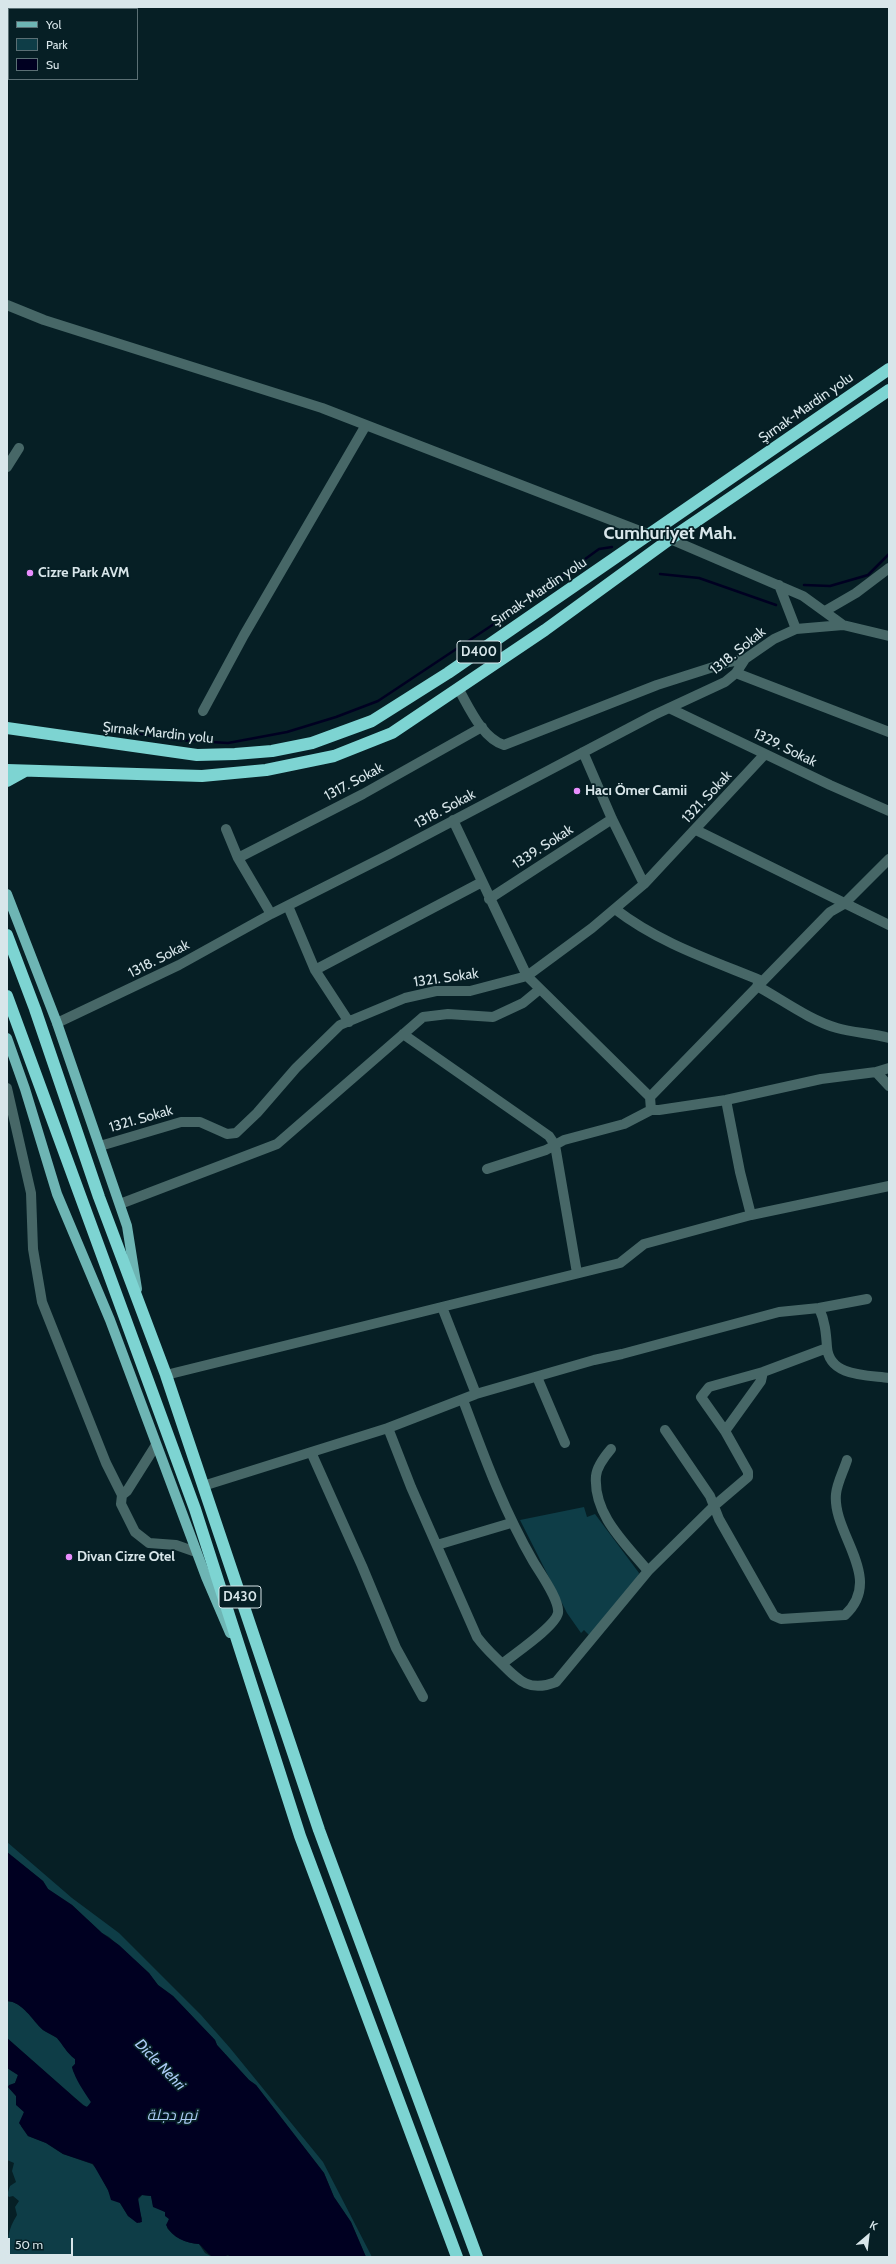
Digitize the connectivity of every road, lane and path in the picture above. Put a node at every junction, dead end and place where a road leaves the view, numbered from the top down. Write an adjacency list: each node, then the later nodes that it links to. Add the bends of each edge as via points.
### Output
1 (7, 305): 4 (street, via 44,320 322,408)
2 (889, 368): 7 (highway, Şırnak-Mardin yolu / D400)
3 (889, 390): 8 (highway, D400)
4 (366, 425): 7 (street); 19 (street, via 244,635)
5 (19, 448): 6 (street)
6 (7, 468)
7 (650, 535): 21 (highway, Şırnak-Mardin yolu / D400, via 448,673 372,721 312,743 255,753 197,755)
8 (670, 539): 10 (street); 17 (highway, D400, via 545,630)
9 (889, 568): 11 (street, via 856,593)
10 (780, 585): 11 (street); 13 (street)
11 (825, 611): 12 (street)
12 (843, 625): 13 (street, 1318. Sokak); 14 (street)
13 (796, 629): 15 (street, 1318. Sokak, via 774,639)
14 (889, 636)
15 (745, 659): 16 (street, 1318. Sokak); 20 (street, via 657,686 504,745 496,742)
16 (736, 673): 18 (street, 1318. Sokak, via 725,682); 22 (street)
17 (458, 688): 20 (street); 26 (highway, D400, via 392,733 334,756 266,770 202,776)
18 (669, 708): 23 (street, 1318. Sokak); 24 (street, 1329. Sokak)
19 (203, 711)
20 (482, 727): 33 (street, 1317. Sokak, via 363,794)
21 (7, 728)
22 (889, 732)
23 (583, 752): 29 (street); 30 (street, 1318. Sokak)
24 (765, 754): 28 (street, 1329. Sokak); 32 (street, 1321. Sokak)
25 (7, 770): 26 (highway, D400)
26 (25, 771): 27 (highway)
27 (7, 781)
28 (889, 811)
29 (612, 819): 36 (street); 38 (street, 1339. Sokak)
30 (453, 820): 35 (street); 40 (street, 1318. Sokak)
31 (226, 829): 33 (street)
32 (696, 830): 36 (street, 1321. Sokak); 39 (street)
33 (238, 858): 42 (street)
34 (889, 859): 39 (street)
35 (482, 882): 38 (street); 45 (street)
36 (644, 884): 41 (street, 1321. Sokak)
37 (7, 894): 51 (main road)
38 (490, 899): 46 (street)
39 (844, 904): 43 (street); 47 (street, via 830,912)
40 (288, 906): 42 (street, 1318. Sokak); 45 (street)
41 (615, 908): 46 (street, 1321. Sokak); 47 (street, via 639,927 665,941)
42 (271, 914): 51 (street, 1318. Sokak, via 179,965)
43 (889, 925)
44 (7, 935): 70 (highway, D430, via 99,1197)
45 (315, 970): 50 (street)
46 (527, 976): 48 (street); 50 (street, 1321. Sokak, via 470,991 436,991 405,998)
47 (760, 984): 54 (street, via 816,1019 837,1028); 59 (street)
48 (540, 989): 52 (street, via 523,1003 493,1017 431,1015 423,1017); 59 (street)
49 (7, 996): 96 (highway, D430, via 195,1509)
50 (349, 1022): 63 (street, 1321. Sokak, via 340,1026 296,1068 236,1133 228,1134 200,1122 181,1122)
51 (57, 1023): 63 (main road)
52 (403, 1034): 62 (street, via 549,1136); 66 (street, via 277,1144)
53 (7, 1038): 84 (main road, via 57,1194 110,1320)
54 (889, 1038)
55 (889, 1068): 56 (street)
56 (876, 1072): 57 (street); 60 (street, via 821,1078)
57 (889, 1086)
58 (7, 1088): 89 (street, via 31,1193 32,1249 42,1302 106,1463)
59 (650, 1097): 61 (street)
60 (726, 1100): 61 (street); 67 (street)
61 (651, 1110): 62 (street, via 624,1124)
62 (555, 1145): 64 (street); 68 (street)
63 (100, 1146): 66 (main road)
64 (487, 1169)
65 (889, 1186): 67 (street)
66 (120, 1204): 70 (main road, via 127,1226)
67 (751, 1215): 68 (street, via 644,1244 620,1263)
68 (577, 1273): 71 (street)
69 (867, 1299): 72 (street)
70 (139, 1302): 75 (highway, D430)
71 (442, 1307): 75 (street); 78 (street)
72 (819, 1308): 73 (street, via 824,1319); 76 (street, via 779,1312)
73 (827, 1348): 74 (street); 77 (street, via 834,1366 844,1372)
74 (763, 1372): 82 (street, via 761,1381); 82 (street, via 709,1388 701,1397)
75 (166, 1375): 88 (highway, D430)
76 (537, 1377): 78 (street); 83 (street)
77 (889, 1378)
78 (476, 1394): 79 (street)
79 (463, 1400): 80 (street); 91 (street)
80 (388, 1428): 86 (street); 92 (street)
81 (665, 1430): 90 (street, via 710,1496)
82 (725, 1431): 90 (street, via 748,1472 748,1477)
83 (565, 1443)
84 (156, 1445): 89 (street); 93 (main road)
85 (611, 1449): 94 (street, via 596,1475 598,1498 606,1520)
86 (311, 1452): 88 (street); 97 (street, via 396,1648)
87 (847, 1460): 90 (street, via 836,1494 838,1512 856,1560 860,1587 855,1601 845,1615 780,1619 774,1616)
88 (203, 1486): 99 (highway, D430, via 319,1830)
89 (122, 1495): 93 (street, via 121,1504 135,1532 149,1542 176,1545)
90 (714, 1506): 94 (street)
91 (511, 1523): 92 (street); 95 (street, via 554,1598 558,1612 553,1622)
92 (436, 1544): 95 (street, via 477,1636)
93 (196, 1552): 96 (main road)
94 (648, 1571): 95 (street, via 556,1682 543,1687 531,1686 514,1677)
95 (502, 1664)
96 (249, 1678): 98 (highway, D430, via 300,1836)
97 (423, 1697)
98 (457, 2257)
99 (477, 2257)

